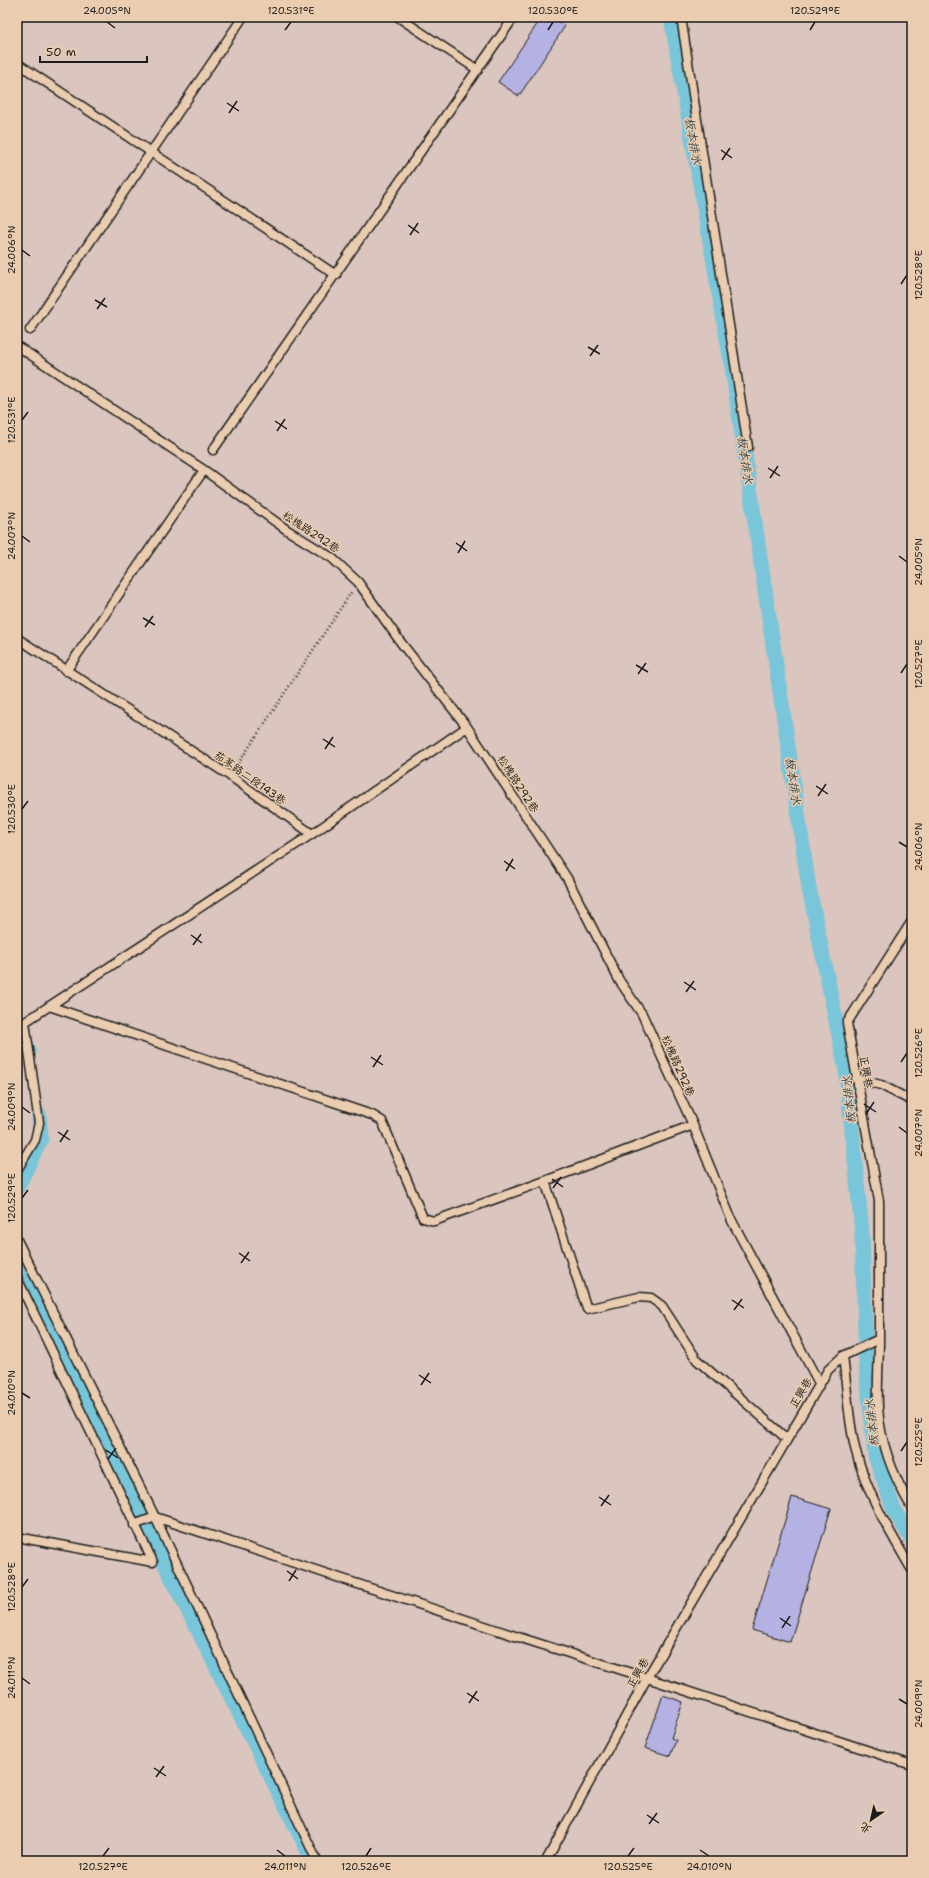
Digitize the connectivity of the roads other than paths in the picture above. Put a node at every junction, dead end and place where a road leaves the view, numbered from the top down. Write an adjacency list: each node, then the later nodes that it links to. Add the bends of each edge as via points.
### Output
1 (243, 17): 7 (lane)
2 (398, 17): 6 (lane)
3 (514, 17): 6 (lane)
4 (681, 17): 11 (lane)
5 (17, 63): 7 (lane)
6 (478, 70): 8 (lane)
7 (151, 152): 8 (lane); 9 (lane)
8 (336, 275): 12 (lane)
9 (30, 330)
10 (17, 346): 13 (lane, 松槐路292巷)
11 (748, 448)
12 (213, 450)
13 (204, 470): 15 (lane); 16 (lane, 松槐路292巷, via 287,530 332,558 358,582 402,644)
14 (17, 638): 15 (lane, 茄苳路二段143巷)
15 (66, 671): 17 (lane, 茄苳路二段143巷, via 230,776)
16 (467, 726): 17 (lane); 22 (lane, 松槐路292巷, via 566,878 619,980 642,1014)
17 (312, 834): 19 (lane)
18 (912, 921): 20 (lane, 正興巷, via 847,1023)
19 (49, 1006): 23 (lane, via 25,1022 39,1123 35,1140); 24 (lane, via 372,1114 382,1121 423,1218 434,1221)
20 (856, 1080): 21 (lane, via 881,1085); 27 (lane, 正興巷, via 879,1201)
21 (912, 1101)
22 (693, 1125): 24 (lane); 29 (lane, 松槐路292巷, via 732,1221)
23 (17, 1170)
24 (544, 1182): 30 (lane, via 587,1309 639,1297 651,1298 662,1306 697,1360)
25 (17, 1240): 32 (lane)
26 (17, 1278): 33 (lane)
27 (875, 1340): 28 (lane, 正興巷); 31 (lane, via 881,1425 890,1461)
28 (843, 1356): 29 (lane, 正興巷, via 828,1370); 35 (lane, via 852,1433 860,1464 876,1505)
29 (820, 1384): 30 (lane, 正興巷)
30 (787, 1438): 36 (lane, 正興巷)
31 (912, 1508)
32 (155, 1517): 33 (lane); 36 (lane); 38 (lane)
33 (134, 1525): 34 (lane, via 153,1562)
34 (17, 1538)
35 (912, 1570)
36 (647, 1678): 37 (lane); 39 (lane, 正興巷)
37 (912, 1765)
38 (318, 1861)
39 (546, 1861)

